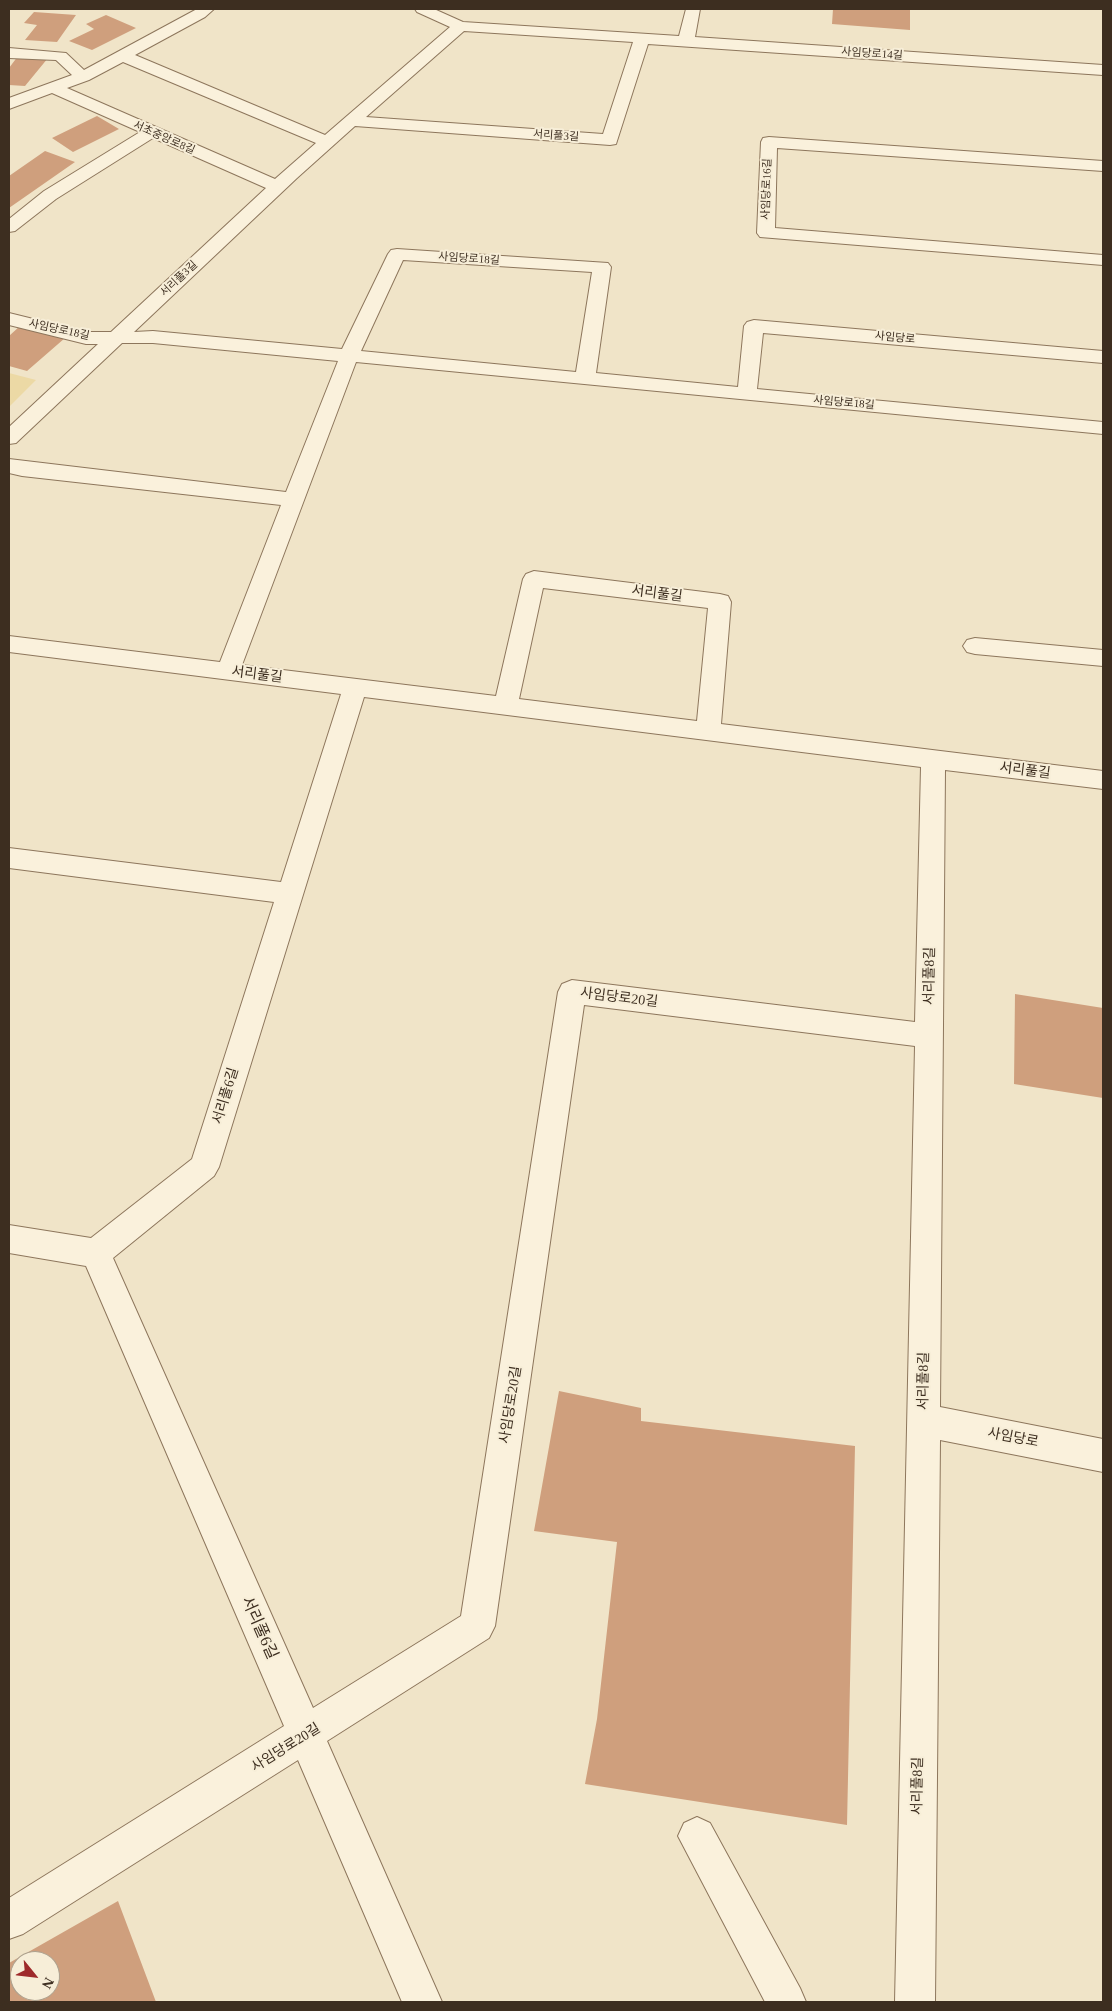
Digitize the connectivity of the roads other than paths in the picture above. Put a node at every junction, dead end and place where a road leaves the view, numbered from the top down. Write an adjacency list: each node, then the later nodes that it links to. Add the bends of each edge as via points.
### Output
1 (206, 9): 8 (street)
2 (422, 9): 4 (street)
3 (693, 9): 6 (street)
4 (460, 26): 5 (street, 사임당로14길); 13 (street, 서리풀3길)
5 (642, 39): 6 (street, 사임당로14길); 13 (street, 서리풀3길, via 610,140)
6 (686, 42): 9 (street, 사임당로14길)
7 (9, 53): 10 (street, via 60,56)
8 (123, 56): 10 (street); 15 (street)
9 (1103, 70)
10 (83, 77): 11 (street)
11 (52, 87): 12 (street); 14 (street, 서초중앙로8길)
12 (9, 104)
13 (351, 121): 15 (street, 서리풀3길)
14 (151, 132): 17 (street, 서초중앙로8길); 18 (street, via 50,195)
15 (328, 142): 17 (street, 서리풀3길)
16 (1103, 166): 19 (street, 사임당로16길, via 769,142 766,233)
17 (278, 186): 21 (street, 서리풀3길)
18 (9, 227)
19 (1103, 260)
20 (9, 318): 21 (street, 사임당로18길, via 86,338)
21 (116, 337): 22 (street, 사임당로18길, via 153,337); 27 (street, 서리풀3길)
22 (349, 356): 24 (street, 사임당로18길); 24 (street, 사임당로18길, via 397,254 602,267); 29 (street, 사임당로18길)
23 (1103, 357): 25 (street, 사임당로, via 754,326)
24 (585, 378): 25 (street, 사임당로18길)
25 (747, 394): 26 (street, 사임당로18길)
26 (1103, 428)
27 (9, 438)
28 (9, 466): 29 (street)
29 (294, 500): 33 (street, 사임당로18길)
30 (9, 644): 33 (street, 서리풀길)
31 (975, 646): 32 (street)
32 (1103, 658)
33 (228, 672): 34 (street, 서리풀길)
34 (355, 687): 35 (street, 서리풀길); 40 (street, 서리풀6길)
35 (505, 706): 36 (street, 서리풀길); 36 (street, 서리풀길, via 534,579 720,602)
36 (708, 731): 37 (street, 서리풀길)
37 (933, 759): 38 (street, 서리풀길); 41 (street, 서리풀8길)
38 (1103, 780)
39 (9, 858): 40 (street)
40 (290, 894): 43 (street, 서리풀6길, via 204,1167)
41 (929, 1036): 44 (street, 서리풀8길); 46 (street, 사임당로20길, via 572,992 477,1626)
42 (9, 1239): 43 (street)
43 (96, 1254): 46 (street, 서리풀6길)
44 (923, 1420): 45 (street, 사임당로); 51 (street, 서리풀8길)
45 (1103, 1456)
46 (306, 1735): 48 (street, 사임당로20길); 49 (street, 서리풀6길)
47 (697, 1836): 50 (street)
48 (9, 1920)
49 (422, 2002)
50 (786, 2002)
51 (914, 2002)

